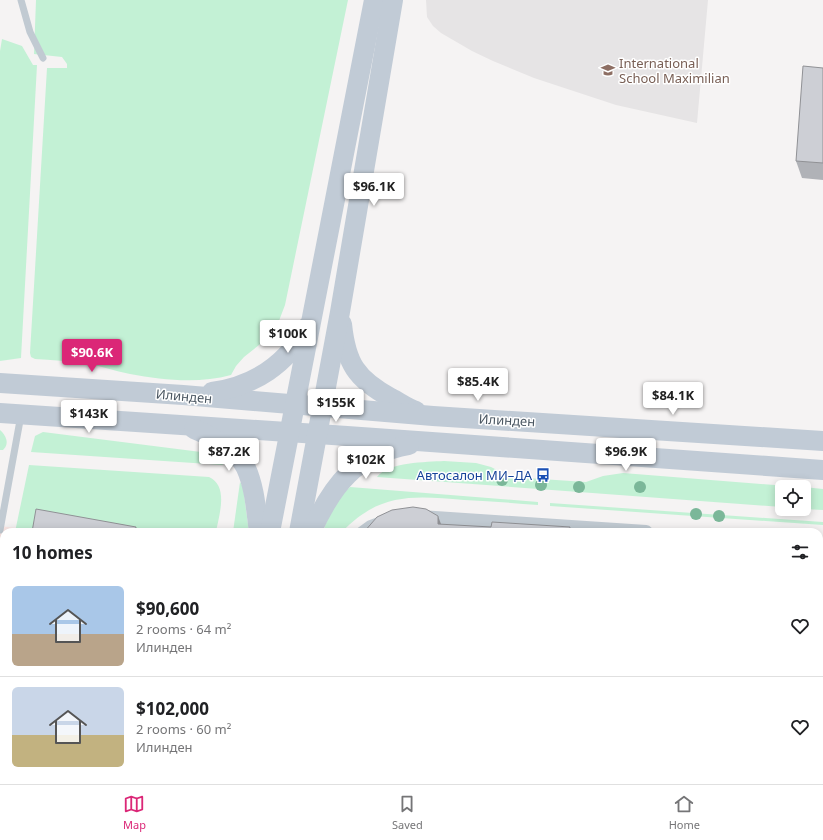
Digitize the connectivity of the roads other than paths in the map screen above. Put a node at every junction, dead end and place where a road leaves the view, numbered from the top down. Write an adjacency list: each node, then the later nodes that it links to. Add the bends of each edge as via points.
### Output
1 (21, 0): 4 (lane, via 30,32)
2 (374, 0): 5 (street)
3 (393, 0): 6 (street)
4 (43, 58)
5 (313, 309): 8 (street, via 298,341 278,363 259,377 232,389); 9 (street)
6 (340, 312): 10 (street); 13 (street, via 346,348 362,379 408,407)
7 (0, 383): 8 (street, Илинден)
8 (183, 395): 9 (street, Илинден)
9 (295, 405): 10 (street, Илинден); 15 (street)
10 (322, 407): 13 (street, Илинден); 16 (street)
11 (0, 413): 12 (street, Илинден)
12 (21, 414): 14 (street, Илинден); 22 (lane)
13 (433, 416): 17 (street, Илинден)
14 (181, 424): 15 (street, Илинден); 23 (street, via 219,441 245,466 251,481)
15 (289, 432): 16 (street, Илинден); 24 (street)
16 (317, 434): 18 (street, Илинден); 25 (street)
17 (823, 441)
18 (432, 442): 19 (street, Илинден); 26 (street, via 384,452 354,469 329,497)
19 (823, 470)
20 (404, 517): 28 (street)
21 (383, 519): 27 (lane)
22 (0, 528)
23 (259, 528)
24 (271, 528)
25 (300, 528)
26 (313, 528)
27 (364, 528)
28 (587, 528)

